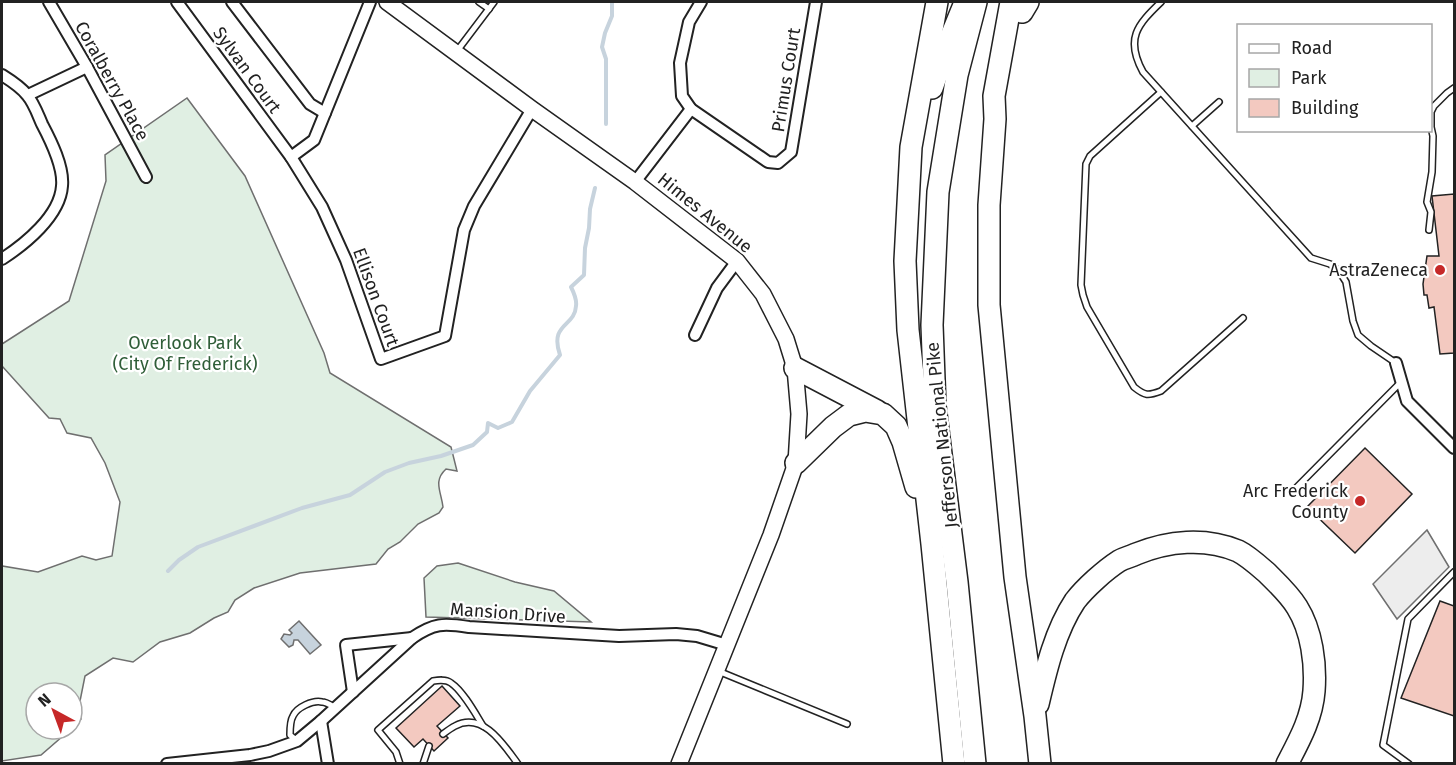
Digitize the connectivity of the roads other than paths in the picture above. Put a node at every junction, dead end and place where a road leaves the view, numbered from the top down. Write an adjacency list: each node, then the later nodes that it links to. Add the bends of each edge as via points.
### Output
1 (49, 2): 17 (street, Coralberry Place)
2 (177, 2): 30 (street, Sylvan Court)
3 (232, 2): 26 (street, Sylvan Court, via 310,104)
4 (370, 2): 26 (street)
5 (387, 2): 16 (street, Himes Avenue)
6 (479, 2): 15 (lane)
7 (494, 2): 15 (lane)
8 (701, 2): 24 (street, via 689,22 680,63 682,96)
9 (816, 2): 24 (street, Primus Court, via 791,152 778,163 768,162)
10 (937, 2): 29 (highway)
11 (965, 2): 29 (highway)
12 (976, 2): 68 (highway, Jefferson National Pike, via 957,75 938,192 932,325 935,406)
13 (1161, 2): 20 (lane, via 1145,17 1134,40 1137,62)
14 (1021, 4): 52 (highway, via 1003,99 994,119 989,305 1015,577)
15 (489, 9): 16 (lane)
16 (456, 52): 23 (street, Himes Avenue)
17 (87, 67): 21 (street); 31 (street, Coralberry Place)
18 (2, 75): 21 (street)
19 (1455, 88): 25 (lane)
20 (1161, 92): 27 (lane); 36 (lane, via 1090,156 1086,164 1081,285 1087,307 1134,387 1151,395 1161,391)
21 (28, 95): 34 (street, via 48,136 63,184 52,214)
22 (1219, 102): 27 (lane)
23 (532, 109): 30 (street, Ellison Court, via 474,206 464,230 445,336 381,359 346,260 322,207); 32 (street, Himes Avenue)
24 (691, 109): 32 (street)
25 (1432, 110)
26 (325, 113): 30 (street, via 314,140)
27 (1192, 126): 38 (lane, via 1311,258 1339,270 1346,282 1358,334)
28 (1432, 131): 33 (lane)
29 (911, 147): 45 (highway, via 905,261 908,330)
30 (291, 158)
31 (146, 177)
32 (635, 182): 35 (street, Himes Avenue)
33 (1429, 230)
34 (2, 259)
35 (737, 261): 37 (street, via 717,288); 39 (street, Himes Avenue, via 764,294)
36 (1243, 318)
37 (695, 335)
38 (1396, 363): 40 (street)
39 (795, 368): 41 (highway); 43 (street, Himes Avenue, via 799,414)
40 (1402, 382): 42 (street, via 1407,400); 44 (lane)
41 (883, 414): 43 (highway, via 866,411 849,415); 45 (highway, via 896,426 903,442)
42 (1455, 448)
43 (796, 463): 48 (street, Himes Avenue)
44 (1296, 488)
45 (932, 544): 67 (highway)
46 (1455, 572): 71 (lane, via 1408,619 1383,745)
47 (412, 638): 48 (street, Mansion Drive, via 447,623 619,636 676,634); 50 (street, Mansion Drive); 50 (street, via 346,645)
48 (727, 645): 49 (street, Himes Avenue)
49 (716, 671): 54 (lane); 66 (street, Himes Avenue)
50 (353, 692): 51 (street, Mansion Drive)
51 (336, 708): 53 (street, Mansion Drive); 57 (lane, via 322,701 300,709 290,726 290,735)
52 (1035, 716): 69 (highway); 70 (highway, via 1049,658 1065,621 1076,601 1096,579 1119,561 1150,549 1184,542 1212,543 1240,552 1263,569 1282,588 1306,624 1314,693 1306,726)
53 (321, 721): 57 (street, Mansion Drive); 62 (street)
54 (847, 724)
55 (483, 726): 56 (lane, via 457,724); 63 (lane, via 450,682 433,681 378,730 396,752); 65 (lane, via 502,742)
56 (444, 734)
57 (297, 741): 59 (street)
58 (429, 746): 64 (lane)
59 (250, 759): 60 (street)
60 (208, 762): 61 (street)
61 (167, 764)
62 (328, 764)
63 (400, 764)
64 (423, 764)
65 (518, 764)
66 (679, 764)
67 (954, 764)
68 (975, 764)
69 (1041, 764)
70 (1287, 764)
71 (1409, 764)

